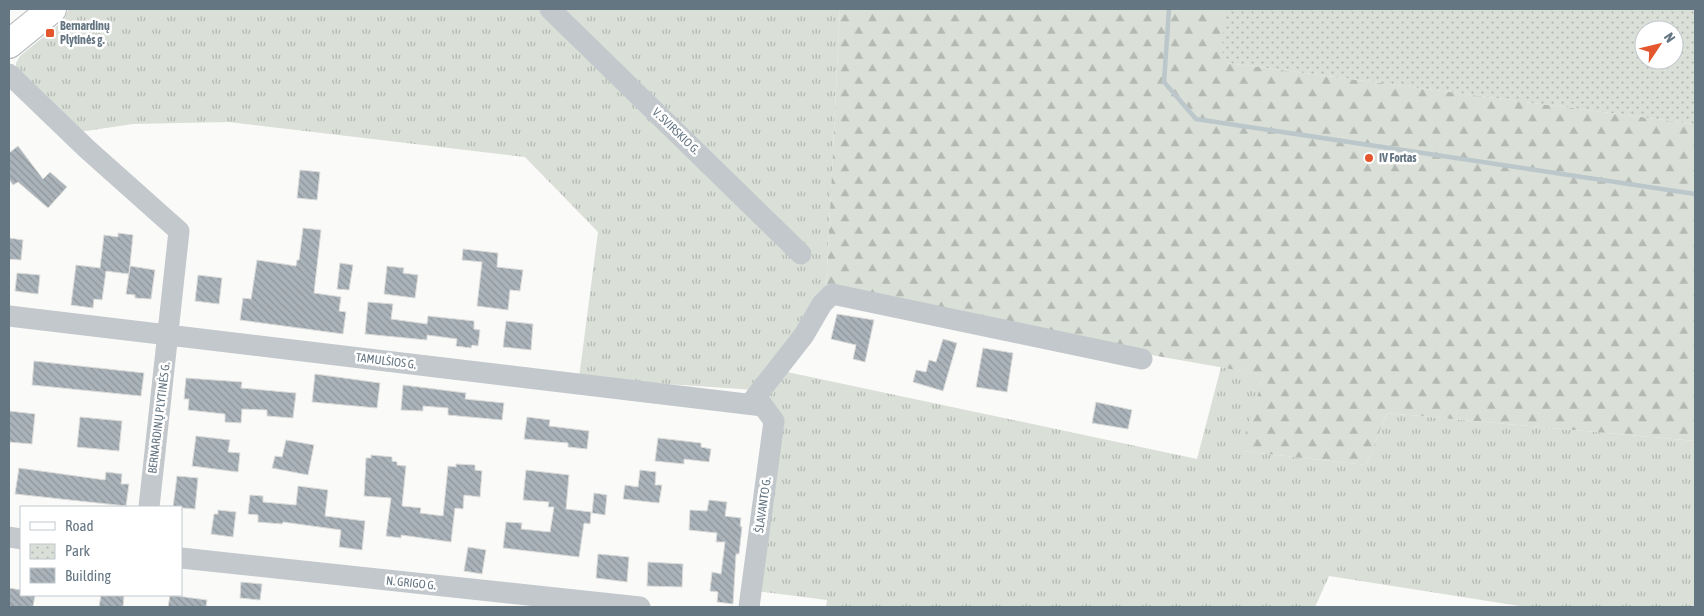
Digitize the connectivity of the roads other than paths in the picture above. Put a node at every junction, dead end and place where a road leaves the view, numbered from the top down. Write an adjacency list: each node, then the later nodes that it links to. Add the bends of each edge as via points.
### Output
1 (52, 9): 3 (main road)
2 (550, 9): 5 (street, V. SVIRSKIO G.)
3 (9, 44)
4 (9, 74): 7 (street, BERNARDINŲ PLYTINĖS G., via 180,231)
5 (802, 254)
6 (9, 316): 7 (street, TAMULŠIOS G.)
7 (169, 335): 9 (street, TAMULŠIOS G.); 10 (street, BERNARDINŲ PLYTINĖS G.)
8 (1142, 359): 9 (street, via 832,294 822,304)
9 (757, 405): 13 (street, ŠLAVANTO G., via 774,421)
10 (149, 506)
11 (182, 558): 12 (street, N. GRIGO G.)
12 (640, 607)
13 (748, 607)

